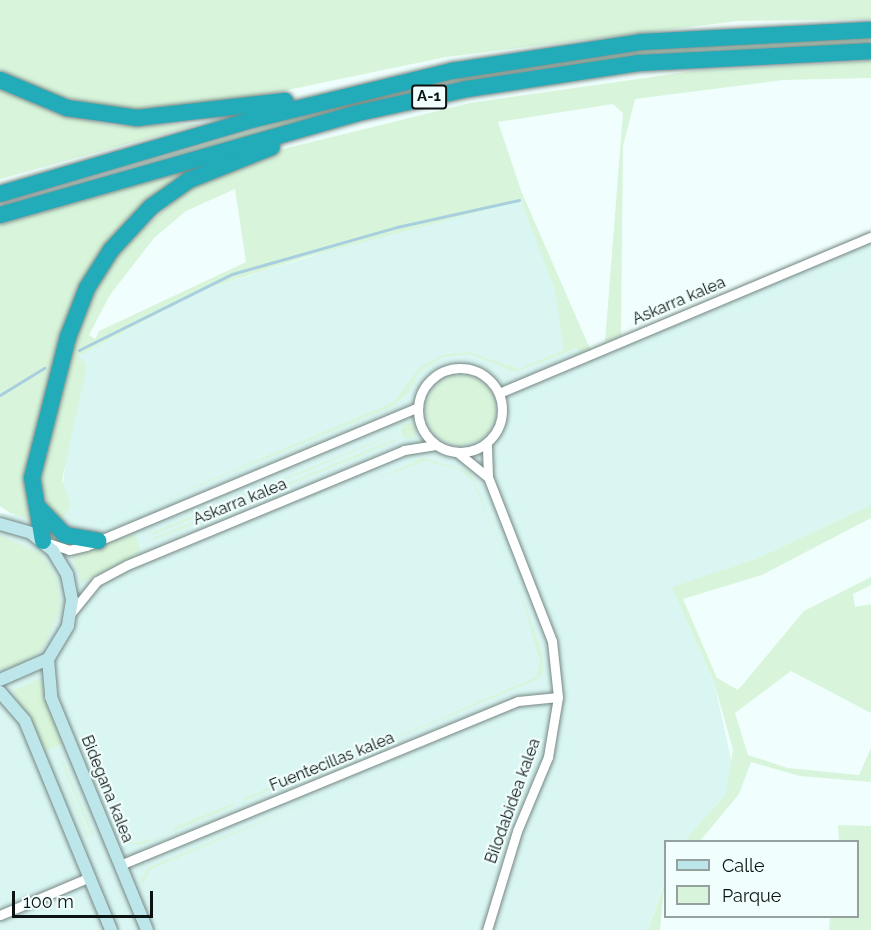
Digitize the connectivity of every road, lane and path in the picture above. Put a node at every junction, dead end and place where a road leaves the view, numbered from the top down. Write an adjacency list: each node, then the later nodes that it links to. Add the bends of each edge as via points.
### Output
1 (871, 30): 3 (highway, A-1, via 641,42)
2 (871, 51): 5 (highway, A-1, via 728,56 597,68)
3 (416, 78): 4 (highway, via 218,113 137,118 67,108); 6 (highway, A-1)
4 (0, 80)
5 (354, 114): 7 (highway, A-1); 15 (highway, via 189,180 151,207 117,242 87,288 68,337 37,452)
6 (0, 194)
7 (0, 215)
8 (871, 237): 9 (street, Askarra kalea)
9 (499, 393): 10 (street, via 481,372 453,368 429,381); 11 (street, via 502,415)
10 (418, 407): 12 (street, via 422,428); 20 (street, Askarra kalea)
11 (487, 443): 13 (street); 14 (street, Bilodabidea kalea)
12 (436, 445): 13 (street); 21 (street, Askarra kalea, via 404,450 127,565 97,581)
13 (457, 452): 14 (street, Bilodabidea kalea)
14 (488, 477): 25 (street, Bilodabidea kalea, via 545,620)
15 (32, 497): 19 (highway); 20 (highway, via 54,528)
16 (0, 514): 18 (street)
17 (0, 524): 18 (street)
18 (17, 527): 19 (street)
19 (44, 541): 20 (street, Askarra kalea, via 69,550); 21 (street, via 67,574)
20 (98, 541)
21 (71, 613): 22 (street, via 63,638)
22 (48, 659): 23 (street); 26 (street, Bidegana kalea, via 51,697)
23 (0, 680)
24 (0, 692): 27 (street, via 25,721)
25 (558, 697): 26 (street, Fuentecillas kalea, via 518,701); 31 (street, Bilodabidea kalea, via 548,757 517,831)
26 (120, 865): 30 (street, Bidegana kalea)
27 (90, 877): 28 (street); 29 (street)
28 (0, 915)
29 (111, 930)
30 (147, 930)
31 (487, 930)

